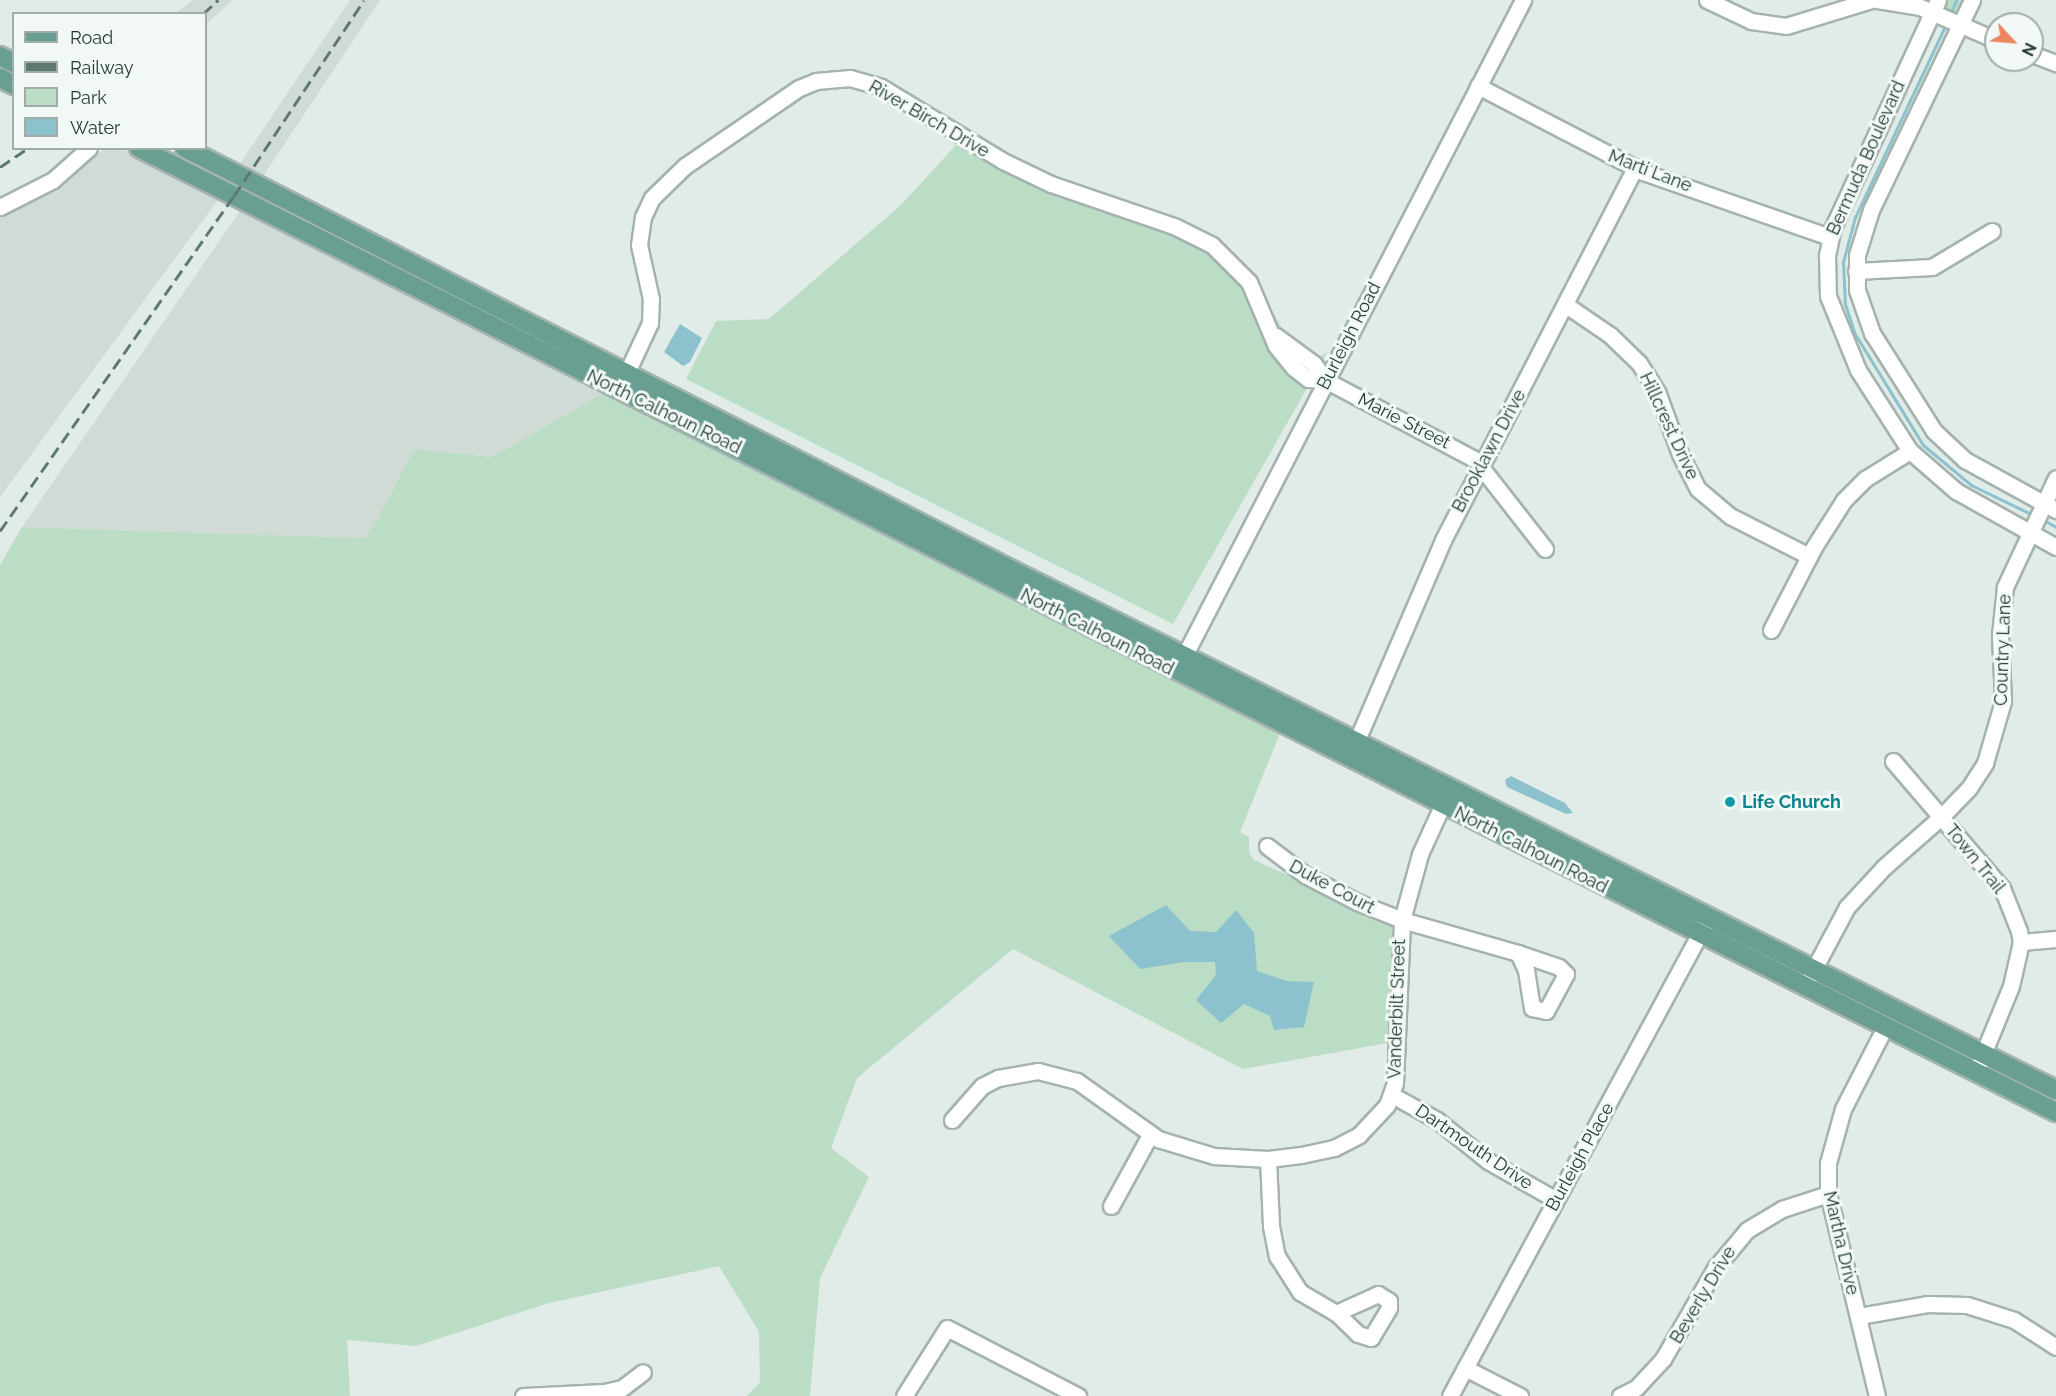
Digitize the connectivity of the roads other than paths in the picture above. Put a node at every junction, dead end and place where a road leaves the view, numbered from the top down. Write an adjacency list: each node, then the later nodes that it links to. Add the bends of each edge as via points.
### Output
1 (1524, 0): 8 (street, Burleigh Road)
2 (1707, 0): 3 (street, via 1752,21 1786,26)
3 (1871, 0)
4 (1878, 0): 6 (street, via 1909,4)
5 (1972, 0): 6 (street)
6 (1946, 16): 7 (street); 15 (street, Bermuda Boulevard); 16 (street, Bermuda Boulevard, via 1871,210)
7 (1984, 34)
8 (1478, 86): 12 (street, Marti Lane); 19 (street, Burleigh Road)
9 (87, 150): 13 (street, via 53,180)
10 (143, 150): 20 (main road, North Calhoun Road)
11 (189, 150): 18 (main road, North Calhoun Road)
12 (1635, 168): 15 (street, Marti Lane); 17 (street, Brooklawn Drive)
13 (0, 207)
14 (1992, 231): 16 (street, via 1932,267)
15 (1830, 237): 21 (street, Bermuda Boulevard, via 1827,273 1835,320 1873,397)
16 (1856, 271): 24 (street, Bermuda Boulevard, via 1863,311 1872,333 1934,431 1965,460)
17 (1566, 305): 22 (street, Brooklawn Drive); 27 (street, Hillcrest Drive, via 1610,335 1639,363 1658,394 1698,489 1730,516)
18 (628, 372): 19 (street, River Birch Drive, via 650,323 651,299 639,245 652,198 676,172 799,88 833,78 850,78 881,87 1047,183 1183,230 1212,244 1249,282 1282,356 1308,379); 20 (street, River Birch Drive); 29 (main road, North Calhoun Road)
19 (1325, 380): 22 (street, Marie Street); 29 (street, Burleigh Road)
20 (618, 391): 30 (main road, North Calhoun Road, via 726,441)
21 (1910, 451): 24 (street, Bermuda Boulevard, via 1956,491); 27 (street, via 1855,488)
22 (1482, 465): 26 (street, Marie Street); 31 (street, Brooklawn Drive, via 1429,571 1405,636)
23 (2056, 478): 24 (street, Country Lane)
24 (2040, 516): 25 (street, Bermuda Boulevard); 35 (street, Country Lane, via 2003,598 2000,635 2004,687 1998,729 1977,776)
25 (2056, 547)
26 (1545, 549)
27 (1809, 556): 28 (street)
28 (1771, 630)
29 (1184, 654): 30 (street, Burleigh Road); 31 (main road, North Calhoun Road)
30 (1175, 672): 34 (main road, North Calhoun Road)
31 (1357, 740): 33 (main road, North Calhoun Road)
32 (1893, 761): 35 (street, Town Trail)
33 (1451, 788): 34 (street, Vanderbilt Street); 37 (main road, North Calhoun Road)
34 (1441, 805): 38 (street, Vanderbilt Street, via 1420,854); 39 (main road, North Calhoun Road)
35 (1941, 817): 41 (street, Town Trail, via 2002,888); 43 (street, Country Lane, via 1884,867 1847,907)
36 (1267, 846): 38 (street, Duke Court, via 1279,858 1331,890)
37 (1709, 916): 39 (street, Burleigh Place); 43 (main road, North Calhoun Road)
38 (1402, 920): 42 (street, Duke Court); 48 (street, Vanderbilt Street, via 1396,1000 1399,1061)
39 (1700, 935): 44 (main road, North Calhoun Road); 54 (street, Burleigh Place)
40 (2056, 939): 41 (street)
41 (2021, 942): 45 (street, via 2011,986)
42 (1518, 953)
43 (1810, 974): 45 (main road, North Calhoun Road)
44 (1885, 1027): 46 (main road, North Calhoun Road); 53 (street, Martha Drive, via 1837,1124 1829,1156)
45 (1983, 1054): 46 (street); 47 (main road, North Calhoun Road)
46 (1975, 1072): 49 (main road, North Calhoun Road)
47 (2056, 1090)
48 (1392, 1095): 52 (street, Vanderbilt Street, via 1377,1118 1348,1142); 54 (street, Dartmouth Drive, via 1437,1120 1488,1161)
49 (2056, 1112)
50 (952, 1120): 51 (street, Vanderbilt Street, via 982,1086 998,1078 1038,1071 1077,1081)
51 (1150, 1135): 52 (street, Vanderbilt Street, via 1214,1156); 55 (street)
52 (1268, 1159): 56 (street, via 1271,1226 1277,1256 1300,1292)
53 (1828, 1194): 57 (street, Martha Drive); 61 (street, Beverly Drive, via 1782,1209 1738,1238 1716,1267 1663,1359)
54 (1556, 1200): 59 (street, Burleigh Place)
55 (1111, 1206)
56 (1336, 1313)
57 (1858, 1316): 58 (street, via 1927,1304 1967,1305 2014,1320); 67 (street, Martha Drive)
58 (2056, 1347)
59 (1464, 1368): 65 (street, Burleigh Place); 66 (street)
60 (643, 1372): 62 (street, via 622,1388 604,1392)
61 (1627, 1395)
62 (523, 1396)
63 (904, 1396): 64 (street, via 947,1328)
64 (1078, 1396)
65 (1449, 1396)
66 (1520, 1396)
67 (1877, 1396)

